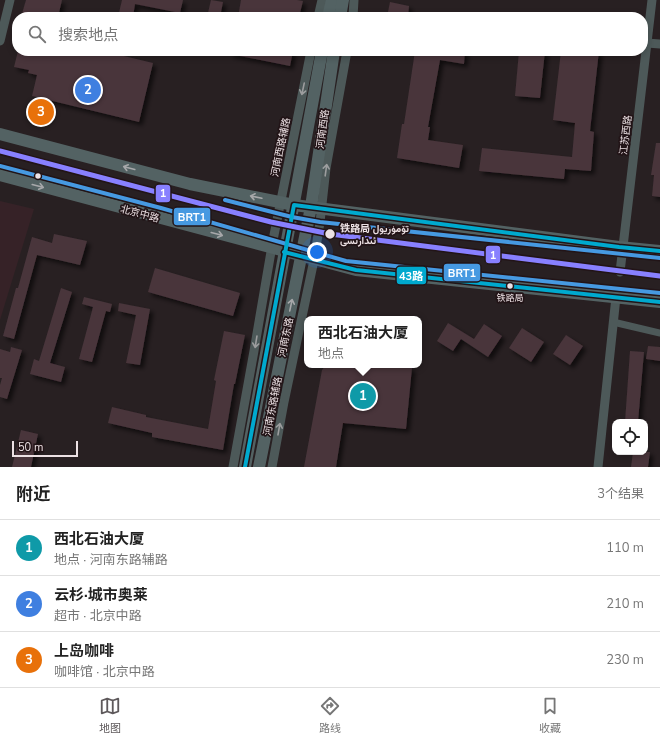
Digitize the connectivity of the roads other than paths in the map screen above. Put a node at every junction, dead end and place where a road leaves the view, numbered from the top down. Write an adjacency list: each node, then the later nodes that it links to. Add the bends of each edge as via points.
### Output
1 (10, 0): 12 (street)
2 (322, 0): 7 (street)
3 (332, 0): 8 (main road)
4 (343, 0): 9 (main road)
5 (354, 0): 10 (street)
6 (652, 0): 11 (street, 江苏西路)
7 (319, 12)
8 (329, 12)
9 (341, 12)
10 (353, 12)
11 (648, 34)
12 (0, 41)
13 (648, 43): 14 (street)
14 (660, 44)
15 (310, 56): 22 (street, 河南西路辅路, one-way to 22)
16 (321, 56): 23 (main road, 河南西路)
17 (333, 56): 24 (main road, 河南西路)
18 (346, 56): 24 (street, one-way to 18, via 326,168)
19 (645, 56): 25 (street, 江苏西路)
20 (0, 134): 22 (main road, one-way to 20, via 190,184)
21 (0, 176): 26 (main road, 北京中路, one-way to 26)
22 (280, 202): 23 (main road); 26 (street, 河南西路辅路)
23 (294, 205): 24 (main road); 28 (main road, 河南东路)
24 (316, 208): 25 (main road); 29 (main road, 河南东路); 30 (street, 河南东路辅路)
25 (623, 247): 27 (main road); 31 (street, 江苏西路)
26 (271, 248): 28 (main road, 北京中路); 36 (street, one-way to 36)
27 (660, 250)
28 (284, 252): 29 (main road, 北京中路); 37 (main road, 河南东路)
29 (301, 257): 30 (main road, 北京中路); 38 (main road, 河南东路, one-way to 29)
30 (314, 260): 32 (main road, 北京中路, via 356,270); 39 (street, 河南东路辅路, one-way to 30)
31 (620, 272)
32 (616, 297): 33 (main road, 北京中路); 34 (street)
33 (660, 302)
34 (613, 322): 35 (street); 40 (street)
35 (660, 333)
36 (233, 467)
37 (245, 467)
38 (259, 467)
39 (272, 467)
40 (598, 467)

